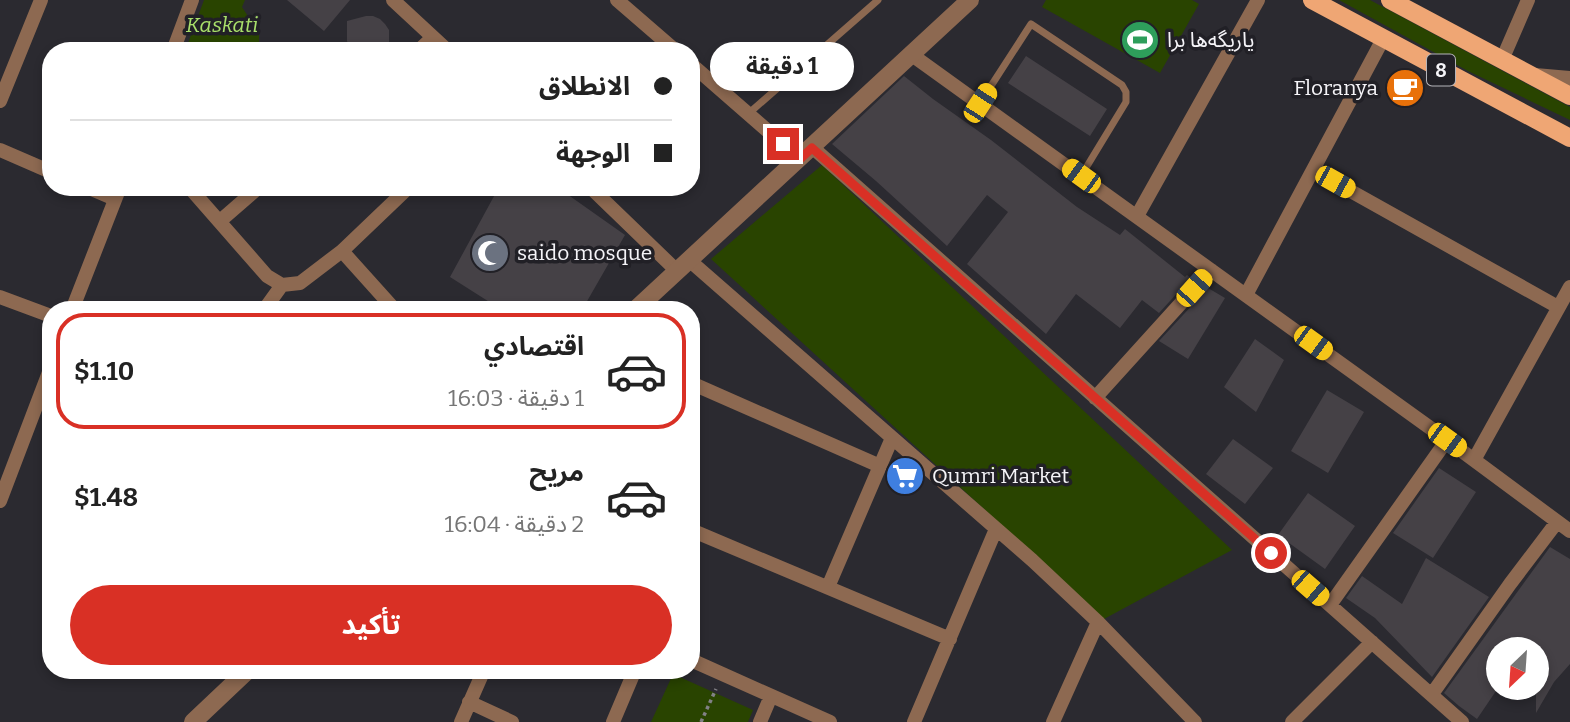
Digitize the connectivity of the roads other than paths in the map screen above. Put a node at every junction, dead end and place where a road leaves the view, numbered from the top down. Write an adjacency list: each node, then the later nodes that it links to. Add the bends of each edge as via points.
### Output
1 (41, 0): 23 (street)
2 (192, 0): 13 (street)
3 (393, 0): 11 (street)
4 (617, 0): 16 (street)
5 (878, 0): 25 (lane)
6 (971, 0): 17 (street)
7 (1258, 0): 37 (street)
8 (1312, 0): 12 (main road, 8)
9 (1390, 0): 18 (main road, 8)
10 (1528, 0): 18 (street)
11 (433, 37): 14 (street); 15 (street)
12 (1383, 39): 26 (main road, 8); 30 (street)
13 (176, 42)
14 (428, 42)
15 (438, 42)
16 (666, 42)
17 (912, 55): 24 (street); 28 (street)
18 (1502, 61): 20 (main road, 8)
19 (700, 72): 25 (street)
20 (1533, 77): 21 (street); 22 (main road, 8)
21 (1570, 80)
22 (1570, 96)
23 (0, 101)
24 (980, 103): 31 (street); 31 (lane, via 1031,24 1122,85 1126,102)
25 (748, 114): 28 (street)
26 (1570, 138)
27 (0, 150): 29 (street)
28 (806, 153): 40 (street); 54 (street)
29 (42, 168)
30 (1313, 170): 44 (street); 50 (street)
31 (1081, 176): 37 (street)
32 (116, 196): 46 (street)
33 (196, 196): 38 (street)
34 (249, 196): 38 (street)
35 (400, 196): 39 (street)
36 (601, 196): 40 (street)
37 (1137, 216): 41 (street)
38 (220, 221): 42 (street, via 267,276)
39 (342, 251): 42 (street, via 300,283); 48 (street)
40 (683, 266): 49 (street); 55 (street)
41 (1210, 270): 44 (street); 54 (street)
42 (282, 285): 47 (street)
43 (1570, 287): 50 (street)
44 (1246, 295): 56 (street)
45 (0, 297): 51 (street)
46 (75, 301)
47 (270, 301)
48 (387, 301)
49 (645, 301)
50 (1558, 307): 57 (street)
51 (42, 313)
52 (700, 387): 58 (street)
53 (42, 391): 59 (street)
54 (1095, 398): 65 (street)
55 (892, 438): 58 (street); 61 (street)
56 (1447, 440): 57 (street); 65 (street)
57 (1474, 460): 60 (street)
58 (880, 466): 64 (street)
59 (0, 501)
60 (1557, 522): 62 (street); 73 (street)
61 (996, 529): 66 (street); 67 (street)
62 (1570, 531)
63 (700, 534): 64 (street)
64 (828, 587): 67 (street)
65 (1330, 605): 68 (street)
66 (1098, 622): 83 (street); 84 (street)
67 (950, 639): 82 (street)
68 (1372, 642): 73 (street); 85 (street)
69 (700, 664): 74 (street)
70 (238, 679): 76 (street)
71 (480, 679): 75 (street)
72 (631, 679): 79 (street)
73 (1432, 694): 86 (street)
74 (771, 696): 80 (street); 81 (street)
75 (469, 702): 77 (street); 78 (street)
76 (192, 722)
77 (461, 722)
78 (512, 722)
79 (613, 722)
80 (760, 722)
81 (830, 722)
82 (914, 722)
83 (1053, 722)
84 (1195, 722)
85 (1292, 722)
86 (1462, 722)

